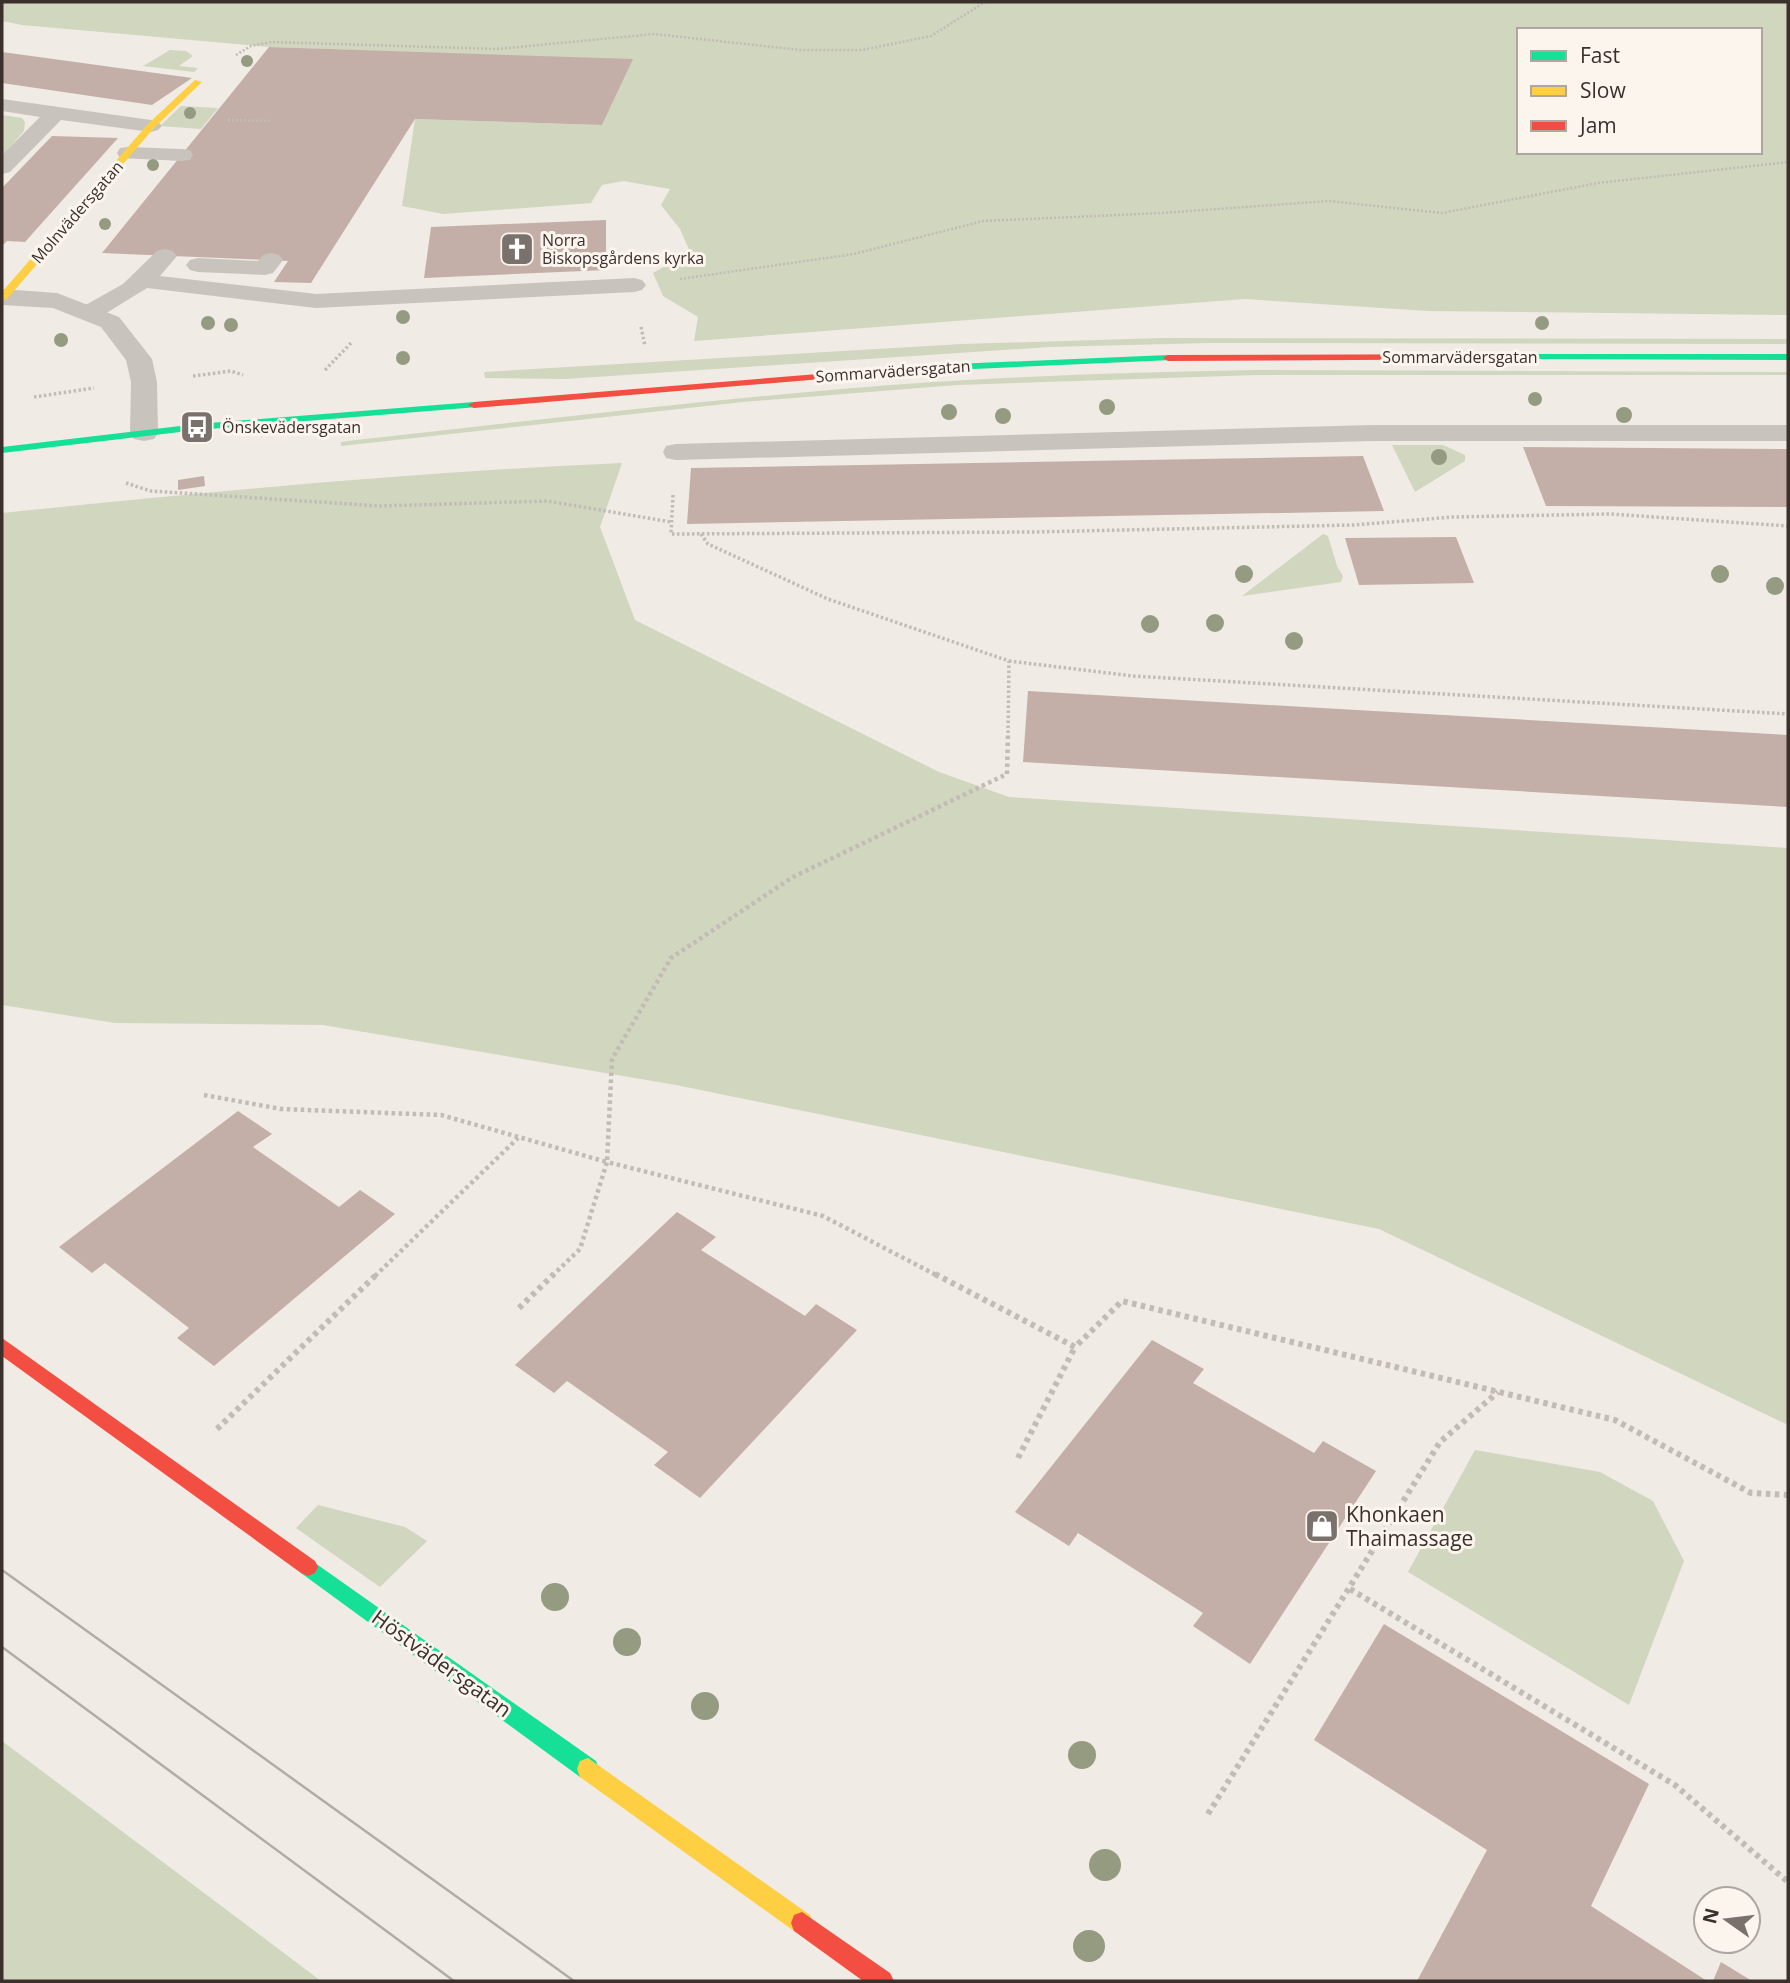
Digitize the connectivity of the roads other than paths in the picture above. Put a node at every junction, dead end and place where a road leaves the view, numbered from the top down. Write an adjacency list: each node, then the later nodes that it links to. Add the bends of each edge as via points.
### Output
1 (198, 82): 4 (street, Molnvädersgatan)
2 (2, 105): 3 (lane)
3 (56, 113): 4 (lane); 6 (lane)
4 (147, 130): 5 (street, Molnvädersgatan); 5 (lane, via 187,146)
5 (128, 153): 10 (street, Molnvädersgatan)
6 (2, 167)
7 (271, 260): 8 (lane, via 265,268)
8 (156, 267): 9 (lane, via 316,301); 11 (lane, via 124,296)
9 (634, 285)
10 (2, 297): 11 (street, via 57,301)
11 (91, 312): 13 (street, via 110,322 139,359)
12 (1788, 357): 13 (street, Sommarvädersgatan, via 1063,361 686,387)
13 (144, 433): 15 (street, Sommarvädersgatan)
14 (1788, 433): 16 (lane, via 1373,433)
15 (2, 450)
16 (676, 452)
17 (2, 1346): 18 (street, Höstvädersgatan)
18 (882, 1981)

